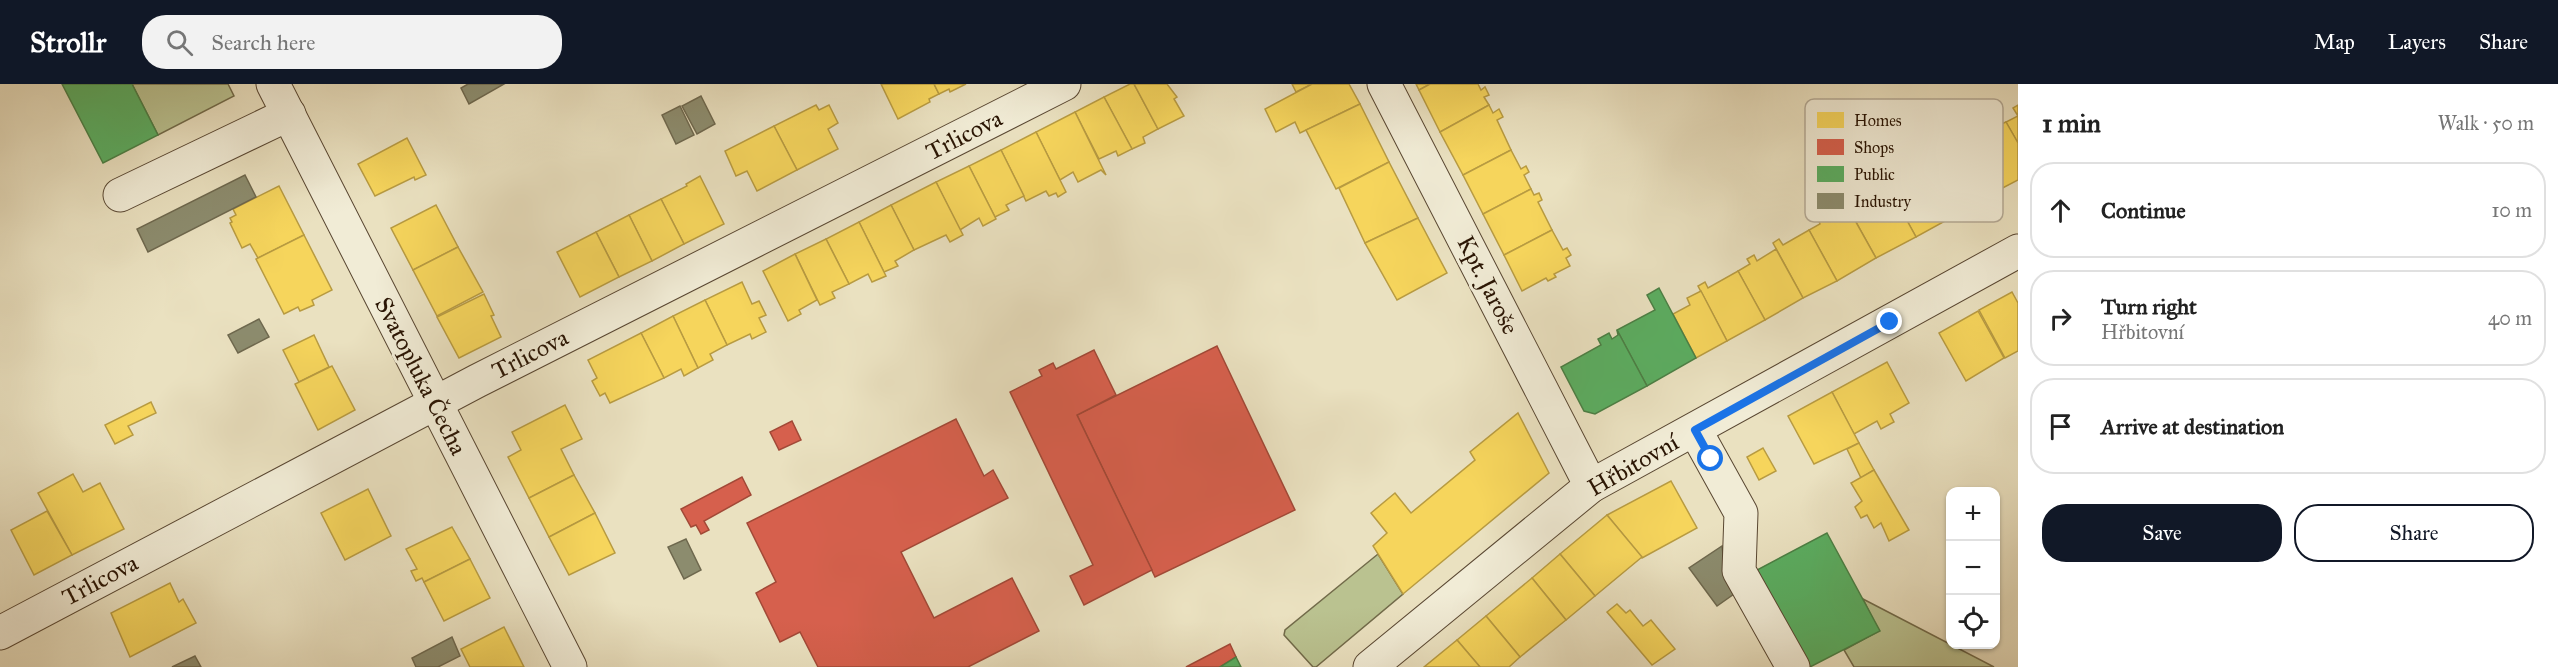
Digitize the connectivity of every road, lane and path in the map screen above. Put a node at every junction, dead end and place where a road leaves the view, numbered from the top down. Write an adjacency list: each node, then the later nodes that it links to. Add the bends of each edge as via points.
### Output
1 (273, 84): 4 (street, Svatopluka Čecha)
2 (1064, 84): 7 (street, Trlicova)
3 (1384, 84): 9 (street, Kpt. Jaroše)
4 (289, 114): 5 (street); 7 (street, Svatopluka Čecha)
5 (120, 195)
6 (2018, 251): 8 (street, Hřbitovní)
7 (435, 402): 10 (street, Trlicova); 11 (street, Svatopluka Čecha)
8 (1695, 430): 9 (street, Hřbitovní); 13 (street, via 1741,513 1739,571)
9 (1592, 486): 12 (street, Hřbitovní)
10 (0, 633)
11 (570, 667)
12 (1370, 667)
13 (1793, 667)

